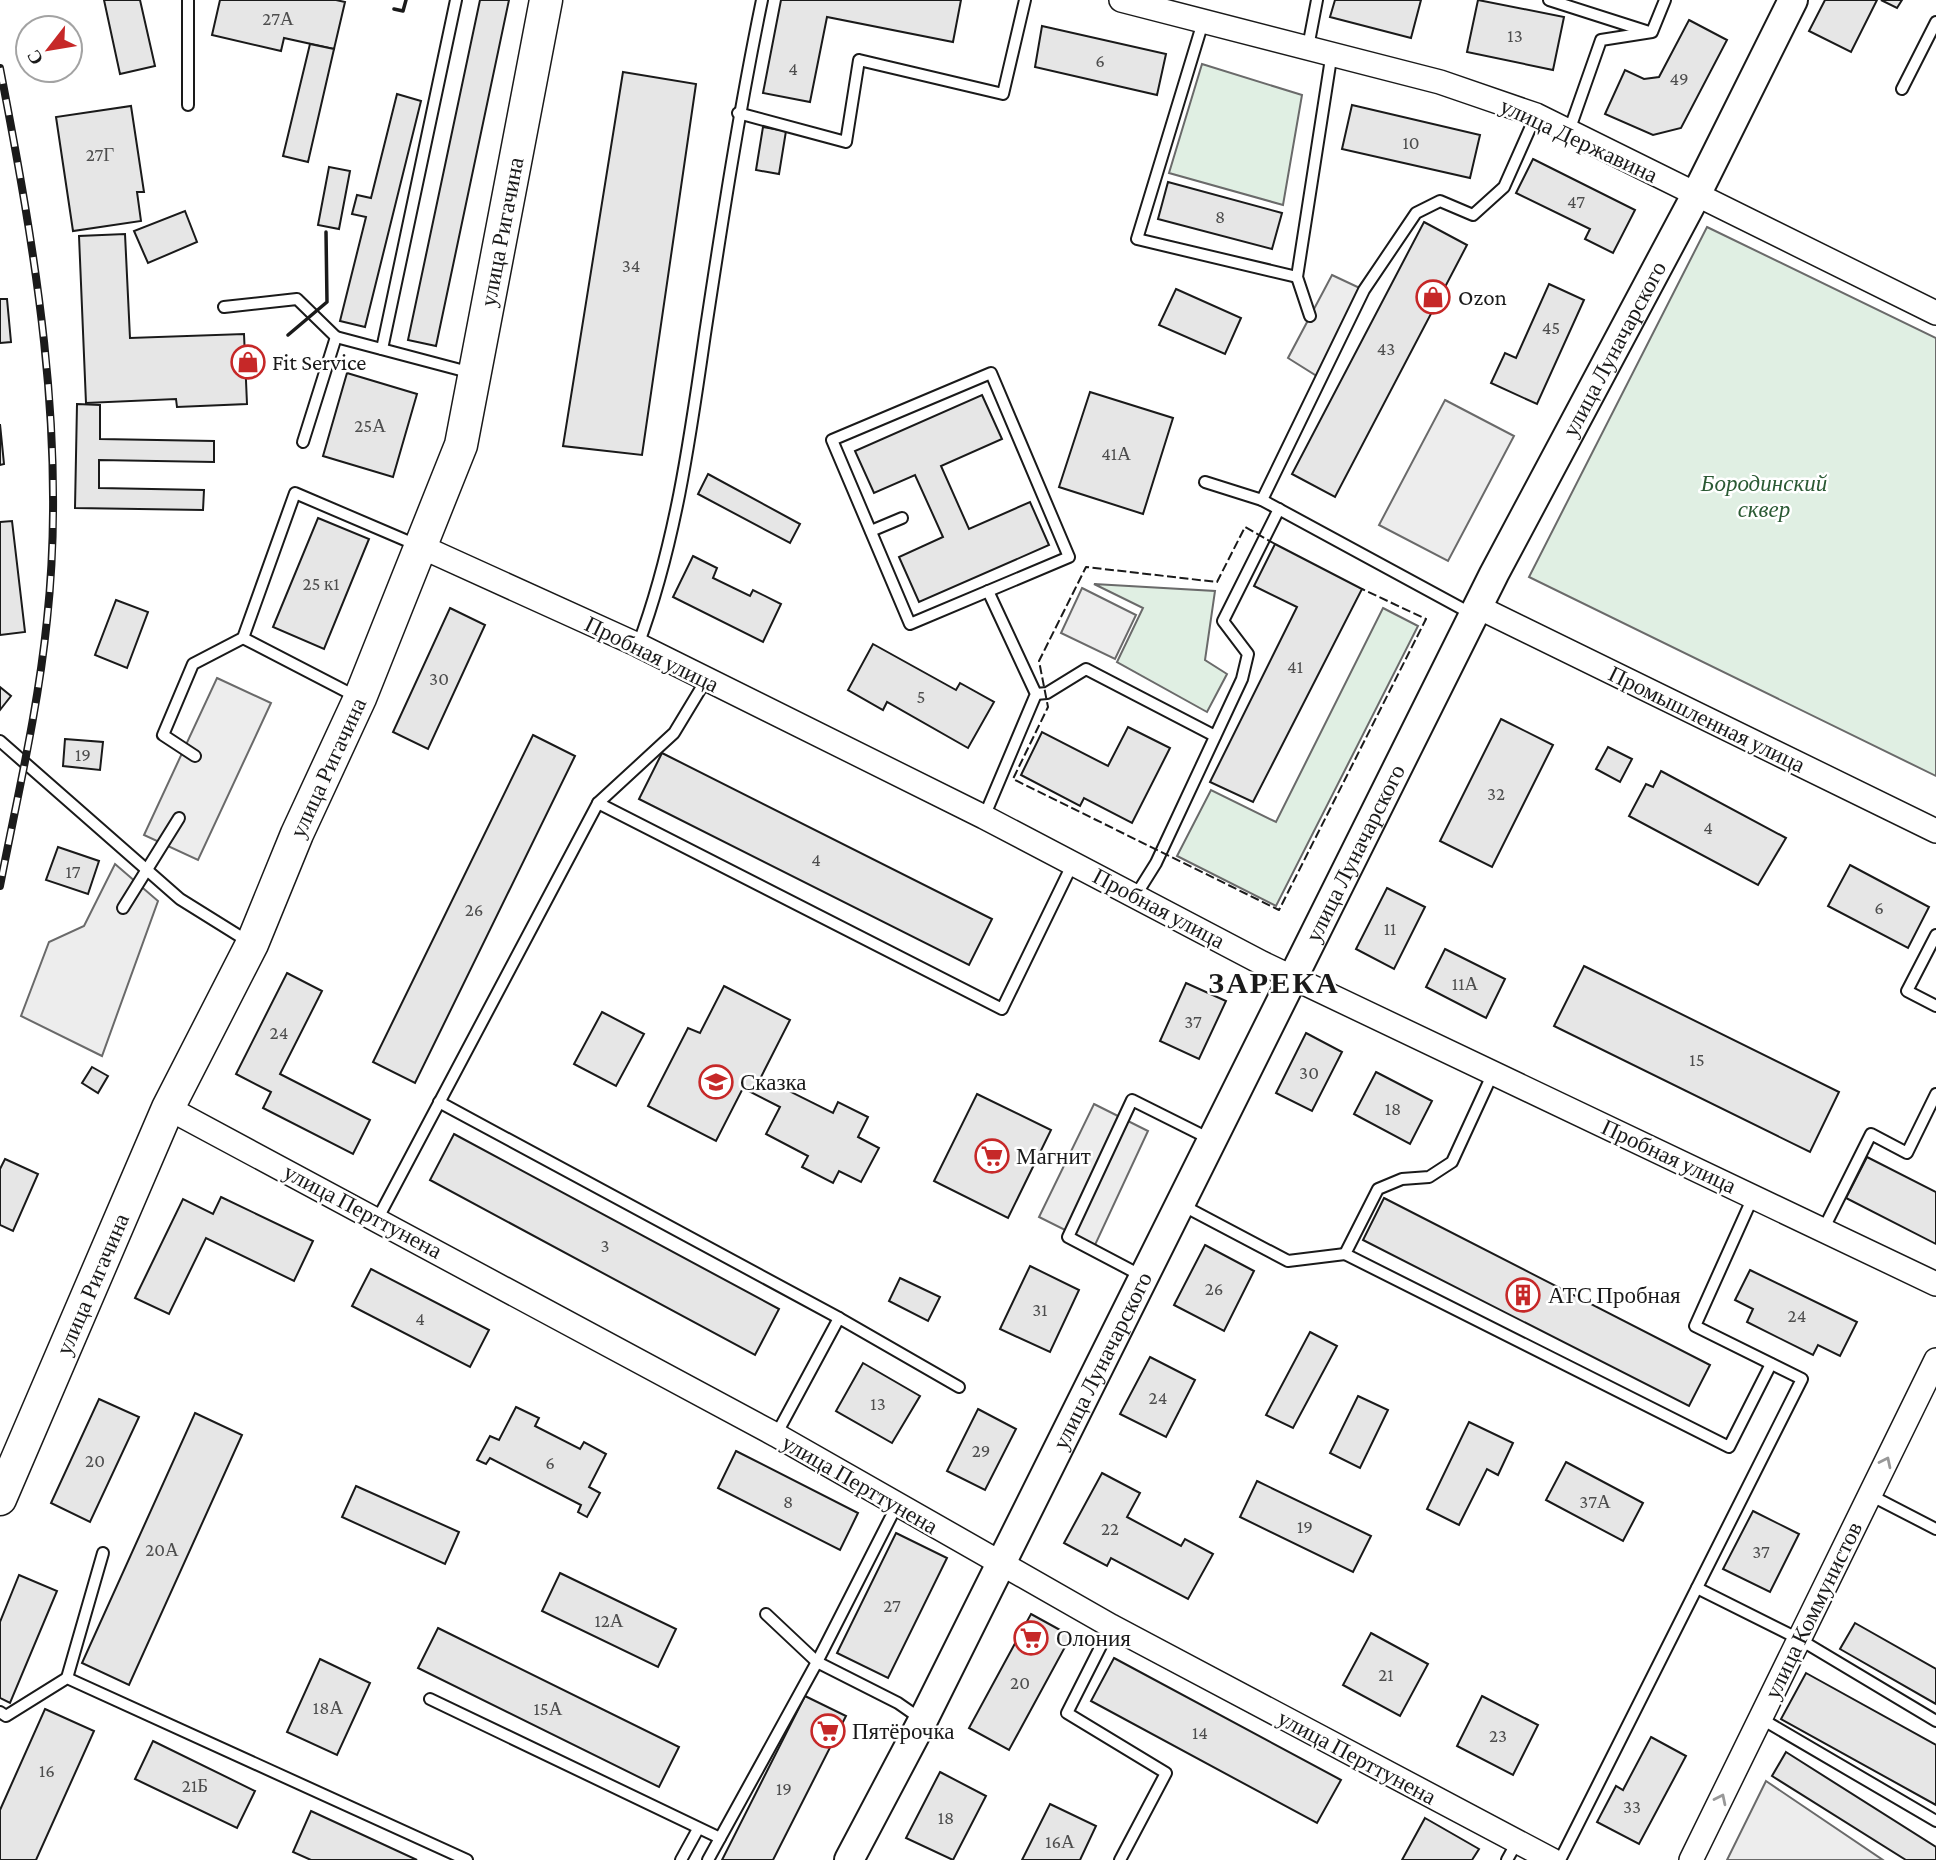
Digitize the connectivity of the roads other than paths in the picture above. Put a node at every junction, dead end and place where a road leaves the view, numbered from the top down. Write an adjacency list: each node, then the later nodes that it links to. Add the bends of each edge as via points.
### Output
1 (188, 0): 18 (lane)
2 (456, 0): 28 (lane)
3 (546, 0): 29 (main road, улица Ригачина)
4 (762, 0): 19 (lane)
5 (1025, 0): 19 (lane, via 1003,94 859,60 846,142)
6 (1121, 0): 11 (street, улица Державина)
7 (1317, 0): 15 (lane)
8 (1549, 0): 14 (lane)
9 (1665, 0): 14 (lane)
10 (1793, 0): 22 (street, улица Луначарского)
11 (1153, 4): 12 (street, улица Державина)
12 (1203, 22): 15 (street, улица Державина); 23 (lane, via 1137,239)
13 (1936, 22): 17 (lane)
14 (1652, 33): 21 (lane, via 1601,40)
15 (1308, 47): 16 (street, улица Державина)
16 (1332, 52): 20 (street, улица Державина); 23 (lane)
17 (1902, 89)
18 (188, 105)
19 (738, 113): 40 (lane, via 690,437 656,596)
20 (1536, 115): 21 (street, улица Державина); 32 (lane, via 1504,187 1473,215 1440,201 1416,213 1364,290)
21 (1569, 131): 22 (street, улица Державина)
22 (1696, 195): 25 (street, улица Державина); 38 (street, улица Луначарского)
23 (1297, 277): 26 (lane)
24 (224, 307): 27 (lane, via 297,299)
25 (1936, 313)
26 (1310, 316)
27 (336, 337): 28 (lane); 30 (lane)
28 (382, 349): 29 (lane)
29 (475, 374): 36 (main road, улица Ригачина, via 461,445)
30 (303, 442)
31 (1205, 482): 32 (lane)
32 (1262, 499): 33 (lane)
33 (1279, 509): 38 (lane); 44 (lane, via 1223,621 1248,654 1242,679)
34 (902, 518): 35 (lane)
35 (870, 531): 37 (lane, via 910,624); 37 (lane, via 832,440 991,373 1069,556)
36 (422, 547): 39 (lane, via 295,493); 40 (street, Пробная улица); 43 (main road, улица Ригачина)
37 (988, 591): 42 (lane)
38 (1476, 611): 50 (street, Промышленная улица); 57 (street, улица Луначарского)
39 (243, 638): 43 (lane); 46 (lane, via 192,664 163,735)
40 (638, 645): 41 (street, Пробная улица)
41 (706, 680): 47 (lane, via 674,733); 48 (street, Пробная улица)
42 (1036, 694): 44 (lane, via 1048,693 1086,669); 48 (lane)
43 (360, 698): 56 (main road, улица Ригачина)
44 (1215, 736): 53 (lane, via 1156,863)
45 (0, 741): 52 (lane)
46 (195, 755)
47 (598, 803): 51 (lane, via 1002,1009); 61 (lane)
48 (984, 817): 51 (street, Пробная улица)
49 (179, 818): 52 (lane)
50 (1936, 831)
51 (1073, 863): 53 (street, Пробная улица)
52 (147, 870): 54 (lane); 56 (lane, via 180,899)
53 (1136, 895): 57 (street, Пробная улица)
54 (123, 908)
55 (1936, 935): 58 (lane, via 1907,992)
56 (251, 944): 62 (main road, улица Ригачина)
57 (1292, 977): 59 (street, Пробная улица); 63 (street, улица Луначарского)
58 (1936, 1006)
59 (1493, 1073): 64 (street, Пробная улица); 68 (lane, via 1452,1162 1429,1177 1402,1179 1378,1189)
60 (1936, 1094): 67 (lane, via 1907,1153 1871,1134)
61 (439, 1102): 66 (lane); 71 (lane)
62 (168, 1108): 66 (street, улица Перттунена); 77 (main road, улица Ригачина)
63 (1210, 1139): 65 (street, улица Луначарского); 69 (lane, via 1132,1100 1069,1237)
64 (1753, 1197): 67 (street, Пробная улица); 73 (lane, via 1695,1326)
65 (1178, 1203): 68 (lane, via 1287,1261); 69 (street, улица Луначарского)
66 (378, 1218): 75 (street, улица Перттунена)
67 (1823, 1230): 70 (street, Пробная улица)
68 (1345, 1254): 73 (lane, via 1729,1447)
69 (1142, 1276): 81 (street, улица Луначарского)
70 (1936, 1284)
71 (839, 1318): 74 (lane); 75 (lane)
72 (1936, 1360): 76 (street, улица Коммунистов, one-way to 72)
73 (1771, 1364): 82 (lane, via 1802,1380)
74 (959, 1387)
75 (776, 1435): 78 (street, улица Перттунена)
76 (1870, 1495): 79 (lane); 85 (street, улица Коммунистов)
77 (0, 1499)
78 (897, 1505): 81 (street, улица Перттунена); 86 (lane)
79 (1936, 1529)
80 (103, 1553): 87 (lane)
81 (1000, 1563): 84 (street, улица Перттунена); 91 (street, улица Луначарского)
82 (1697, 1588): 85 (lane); 103 (lane)
83 (766, 1614): 86 (lane)
84 (1111, 1626): 96 (street, улица Перттунена); 101 (lane, via 1066,1713 1166,1773)
85 (1799, 1639): 90 (street, улица Коммунистов); 92 (lane)
86 (817, 1662): 91 (lane); 95 (lane)
87 (67, 1678): 89 (lane, via 6,1716); 97 (lane)
88 (430, 1699): 94 (lane)
89 (0, 1713)
90 (1760, 1718): 93 (lane); 104 (street, улица Коммунистов, one-way to 90)
91 (923, 1720): 100 (street, улица Луначарского)
92 (1936, 1721)
93 (1936, 1821)
94 (698, 1829): 95 (lane); 98 (lane)
95 (720, 1838): 99 (lane)
96 (1512, 1851): 102 (street, улица Перттунена)
97 (467, 1860)
98 (681, 1860)
99 (708, 1860)
100 (849, 1860)
101 (1120, 1860)
102 (1552, 1860)
103 (1560, 1860)
104 (1691, 1860)

